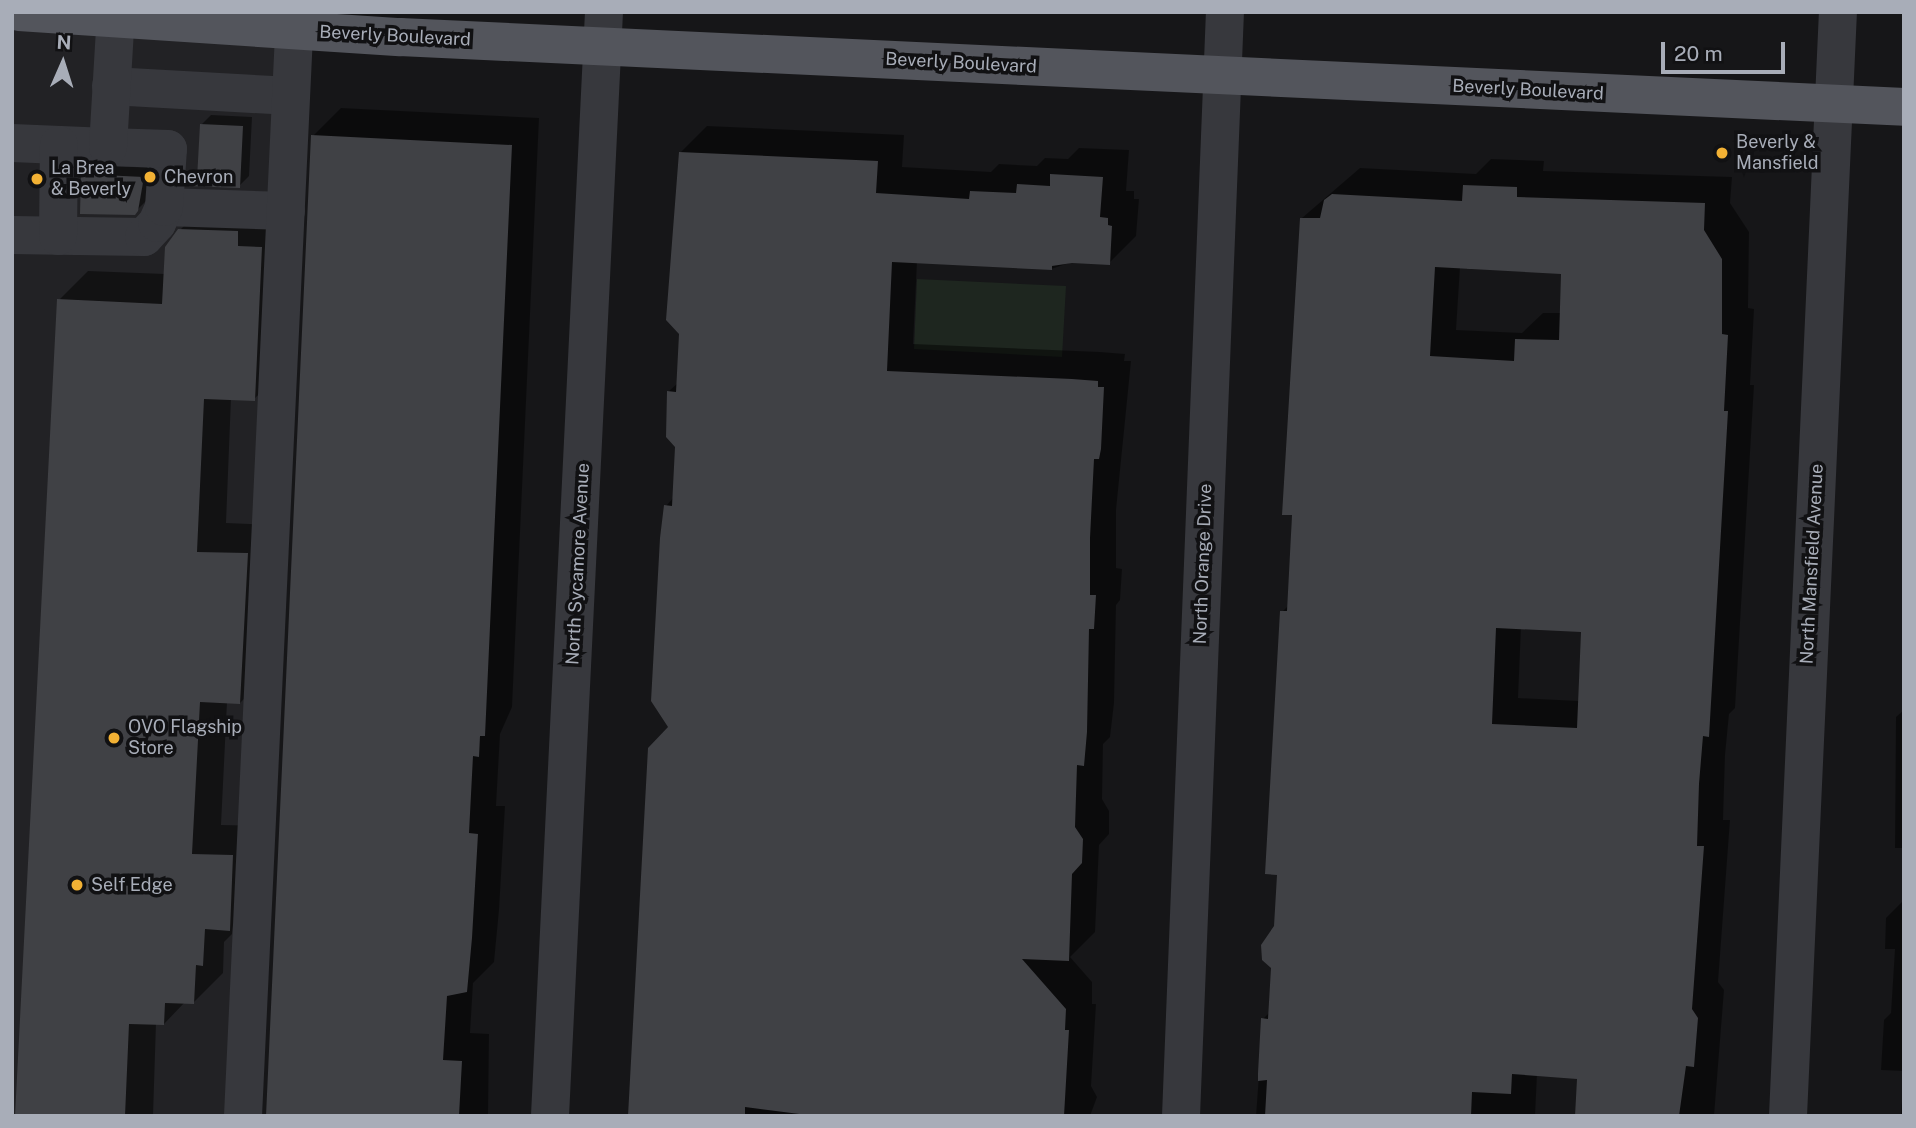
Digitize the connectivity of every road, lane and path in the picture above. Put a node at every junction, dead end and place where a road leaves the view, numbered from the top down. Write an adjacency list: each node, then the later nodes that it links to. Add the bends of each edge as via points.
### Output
1 (19, 12): 4 (main road, Beverly Boulevard)
2 (1225, 12): 7 (street, North Orange Drive)
3 (1838, 12): 10 (street, North Mansfield Avenue)
4 (115, 16): 5 (main road, Beverly Boulevard); 8 (street)
5 (295, 22): 6 (main road, Beverly Boulevard); 9 (street)
6 (603, 29): 7 (main road, Beverly Boulevard); 20 (street, North Sycamore Avenue)
7 (1221, 75): 10 (main road, Beverly Boulevard); 21 (street, North Orange Drive)
8 (111, 86): 9 (street); 14 (street)
9 (291, 96): 16 (street)
10 (1833, 104): 11 (main road, Beverly Boulevard); 22 (street, North Mansfield Avenue)
11 (1904, 107)
12 (12, 143): 13 (street)
13 (59, 145): 14 (street); 18 (street)
14 (108, 147): 15 (street, via 169,149)
15 (164, 207): 16 (street); 18 (street, via 144,237)
16 (286, 211): 19 (street)
17 (12, 235): 18 (street)
18 (58, 236)
19 (243, 1116)
20 (550, 1116)
21 (1181, 1116)
22 (1788, 1116)

